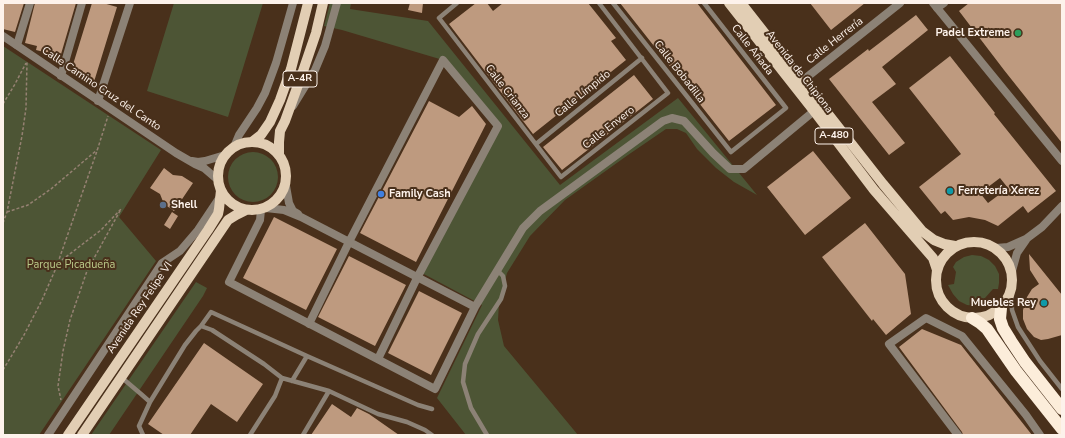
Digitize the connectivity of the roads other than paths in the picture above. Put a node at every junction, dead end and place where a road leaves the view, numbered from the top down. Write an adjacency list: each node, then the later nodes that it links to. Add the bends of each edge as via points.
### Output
1 (30, 3): 17 (street)
2 (82, 3): 19 (street)
3 (130, 3): 22 (street)
4 (293, 3): 28 (street, via 265,93)
5 (308, 3): 26 (main road, A-4R, via 280,100 262,135)
6 (323, 3): 25 (main road, A-4R, via 316,33)
7 (337, 3): 25 (street, via 325,46 315,70)
8 (457, 3): 27 (lane, Calle Crianza, via 439,18)
9 (598, 3): 18 (lane, Calle Bobadilla)
10 (613, 3): 23 (lane, Calle Bobadilla, via 731,152)
11 (704, 3): 23 (lane, Calle Añada)
12 (729, 3): 24 (main road, Avenida de Chipiona / A-480)
13 (741, 3): 20 (main road, Avenida de Chipiona / A-480)
14 (900, 3): 20 (street, Calle Herrería)
15 (938, 5): 32 (street)
16 (3, 36): 17 (street, Calle Camino Cruz del Canto)
17 (17, 45): 19 (street, Calle Camino Cruz del Canto)
18 (642, 58): 21 (lane, Calle Bobadilla); 27 (lane, Calle Límpido)
19 (61, 76): 22 (street, Calle Camino Cruz del Canto)
20 (802, 81): 42 (main road, Avenida de Chipiona / A-480, via 922,231 934,240)
21 (668, 93): 33 (lane, Calle Envero)
22 (98, 100): 31 (street, Calle Camino Cruz del Canto, via 173,147)
23 (786, 108)
24 (814, 111): 44 (street, via 744,169 730,169 684,120 672,118 663,121 540,211 523,228); 45 (main road, Avenida de Chipiona / A-480, via 874,190 933,258)
25 (284, 120): 29 (main road, A-4R, via 280,131)
26 (252, 142): 28 (main road); 29 (main road, via 262,143)
27 (536, 144): 33 (lane, Calle Crianza)
28 (234, 147): 30 (main road)
29 (279, 154): 34 (main road, via 287,174)
30 (225, 155): 31 (street, via 198,162); 35 (main road, via 219,167)
31 (188, 160): 35 (street, Calle Camino Cruz del Canto, via 204,168)
32 (1062, 161)
33 (561, 176)
34 (286, 186): 37 (main road, via 273,205); 39 (street, via 289,203 293,211)
35 (220, 189): 38 (main road, via 229,202); 65 (street, via 198,230 180,252 162,263); 66 (main road, Avenida Rey Felipe VI, via 218,214)
36 (1062, 206): 40 (street)
37 (264, 209): 38 (main road); 39 (street, via 284,210); 52 (street, via 229,282)
38 (246, 210): 56 (main road, via 228,220)
39 (301, 217): 41 (street)
40 (1026, 239): 43 (street, via 1008,248); 46 (street, via 1017,253)
41 (349, 242): 47 (street); 47 (street, via 443,60 498,126); 52 (street)
42 (955, 246): 43 (main road, A-480, via 976,241); 45 (main road, via 940,261)
43 (996, 248): 46 (main road, via 1003,254)
44 (497, 270): 49 (street); 72 (lane, via 503,276 505,286 501,299 478,334 465,364 463,382 471,408)
45 (937, 270): 51 (main road, A-480, via 936,282 943,302 961,316)
46 (1012, 271): 48 (main road)
47 (417, 278): 49 (street); 55 (street)
48 (1011, 291): 50 (main road); 59 (lane, via 1012,310 1018,328)
49 (475, 307): 55 (street, via 434,389)
50 (1001, 308): 51 (main road, via 992,314); 63 (highway, via 1000,319 1011,342)
51 (972, 318): 64 (highway, A-480, via 987,329)
52 (309, 324): 55 (street)
53 (201, 326): 54 (lane, via 211,312); 57 (lane, via 212,330); 61 (lane, via 185,345)
54 (307, 356): 58 (lane); 62 (lane)
55 (378, 359)
56 (121, 377): 61 (lane); 67 (main road)
57 (282, 378): 58 (lane); 69 (lane, via 275,396)
58 (292, 381): 60 (lane)
59 (1062, 389)
60 (328, 391): 70 (lane); 71 (lane)
61 (150, 402): 68 (lane, via 139,426)
62 (432, 409)
63 (1062, 409)
64 (1062, 429)
65 (48, 435)
66 (68, 435)
67 (82, 435)
68 (142, 435)
69 (250, 435)
70 (303, 435)
71 (432, 435)
72 (487, 435)
73 (958, 435): 74 (street, via 889,344 926,318 962,336)
74 (1040, 435)

